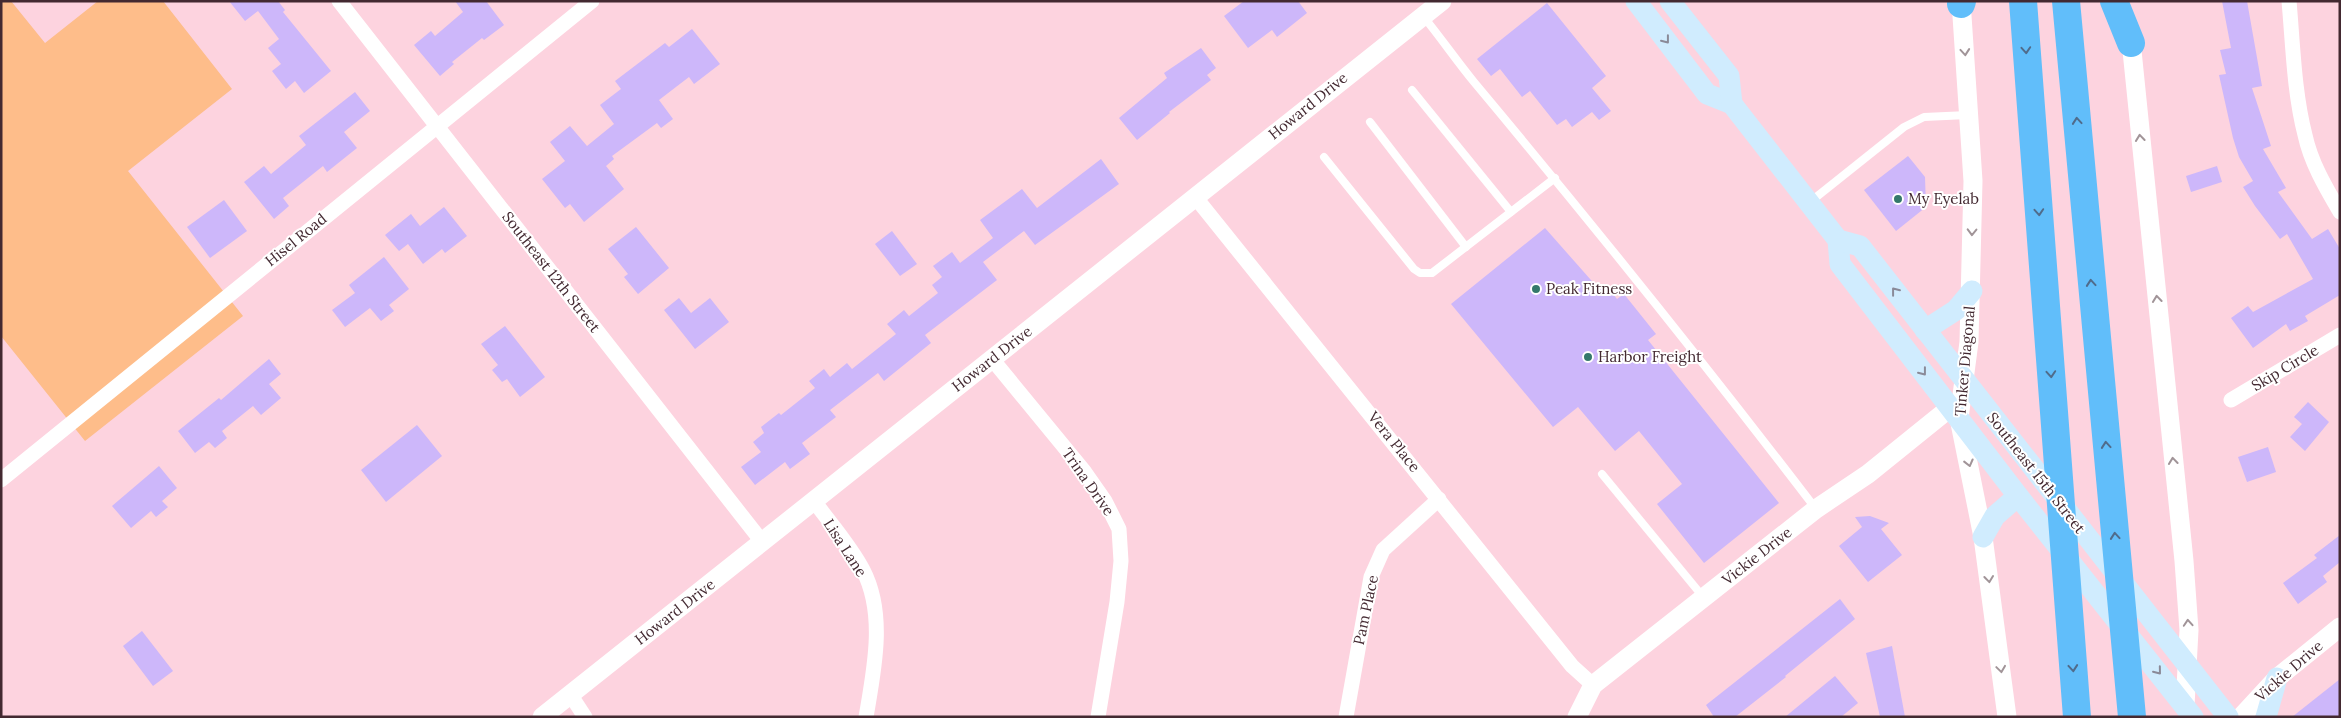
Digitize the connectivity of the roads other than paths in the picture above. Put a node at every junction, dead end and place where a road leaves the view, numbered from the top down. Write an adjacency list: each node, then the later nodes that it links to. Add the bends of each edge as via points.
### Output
1 (339, 1): 18 (street, Southeast 12th Street)
2 (592, 1): 18 (street, Hisel Road)
3 (1442, 1): 12 (street, Howard Drive)
4 (1636, 1): 15 (main road, one-way to 15, via 1707,94)
5 (1670, 1): 15 (main road, via 1728,76)
6 (2023, 1): 56 (highway, one-way to 56)
7 (2066, 1): 57 (highway, one-way to 7)
8 (2114, 1): 13 (highway)
9 (2127, 1): 13 (street)
10 (2289, 1): 24 (street, via 2305,137 2316,169)
11 (1961, 2): 16 (street, Tinker Diagonal, one-way to 16)
12 (1423, 16): 20 (lane); 21 (street, Howard Drive)
13 (2130, 43): 44 (street, one-way to 13, via 2184,561)
14 (1412, 90): 23 (lane)
15 (1732, 104): 22 (main road)
16 (1970, 115): 22 (lane, via 1924,117 1904,127); 27 (street, Tinker Diagonal, one-way to 27)
17 (1370, 122): 26 (lane)
18 (437, 125): 35 (street, Hisel Road); 41 (street, Southeast 12th Street)
19 (1324, 157): 26 (lane, via 1420,273 1432,273)
20 (1554, 178): 23 (lane); 39 (lane)
21 (1196, 198): 30 (street, Howard Drive); 37 (street, Vera Place)
22 (1809, 203): 25 (main road)
23 (1511, 212): 26 (lane)
24 (2340, 212)
25 (1838, 240): 28 (main road, Southeast 15th Street, one-way to 25, via 1860,246); 33 (main road, Southeast 15th Street, one-way to 33, via 1840,264)
26 (1466, 247)
27 (1972, 291): 28 (main road, via 1956,310); 31 (street, Tinker Diagonal)
28 (1925, 330): 31 (main road, Southeast 15th Street)
29 (2340, 335): 32 (street, Skip Circle)
30 (992, 360): 38 (street, Howard Drive); 52 (street, Trina Drive, via 1084,471 1119,529 1121,561 1117,602)
31 (1965, 381): 33 (street, Tinker Diagonal); 44 (main road, Southeast 15th Street)
32 (2231, 400)
33 (1955, 413): 36 (main road, Southeast 15th Street); 39 (street, Vickie Drive); 40 (street, Tinker Diagonal, one-way to 40)
34 (1602, 474): 42 (lane)
35 (1, 480)
36 (2018, 496): 40 (main road, via 1995,516); 48 (main road, Southeast 15th Street, one-way to 48)
37 (1439, 498): 46 (street, Vera Place, via 1572,666); 53 (street, Pam Place, via 1383,550 1371,577)
38 (814, 501): 41 (street, Howard Drive); 51 (street, Lisa Lane, via 863,570 872,598 877,636)
39 (1816, 509): 42 (street, Vickie Drive)
40 (1983, 537): 55 (street, Tinker Diagonal, one-way to 55)
41 (763, 543): 47 (street, Howard Drive)
42 (1704, 598): 46 (street, Vickie Drive)
43 (2340, 627): 45 (street, Vickie Drive)
44 (2188, 664): 48 (street); 58 (main road, Southeast 15th Street)
45 (2277, 678): 59 (street, Vickie Drive); 60 (main road)
46 (1593, 686): 54 (street, Vickie Drive)
47 (570, 694): 49 (street, Howard Drive); 50 (street)
48 (2189, 712)
49 (542, 717)
50 (586, 717)
51 (866, 717)
52 (1098, 717)
53 (1346, 717)
54 (1577, 717)
55 (2007, 717)
56 (2077, 717)
57 (2132, 717)
58 (2228, 717)
59 (2241, 717)
60 (2266, 717)

